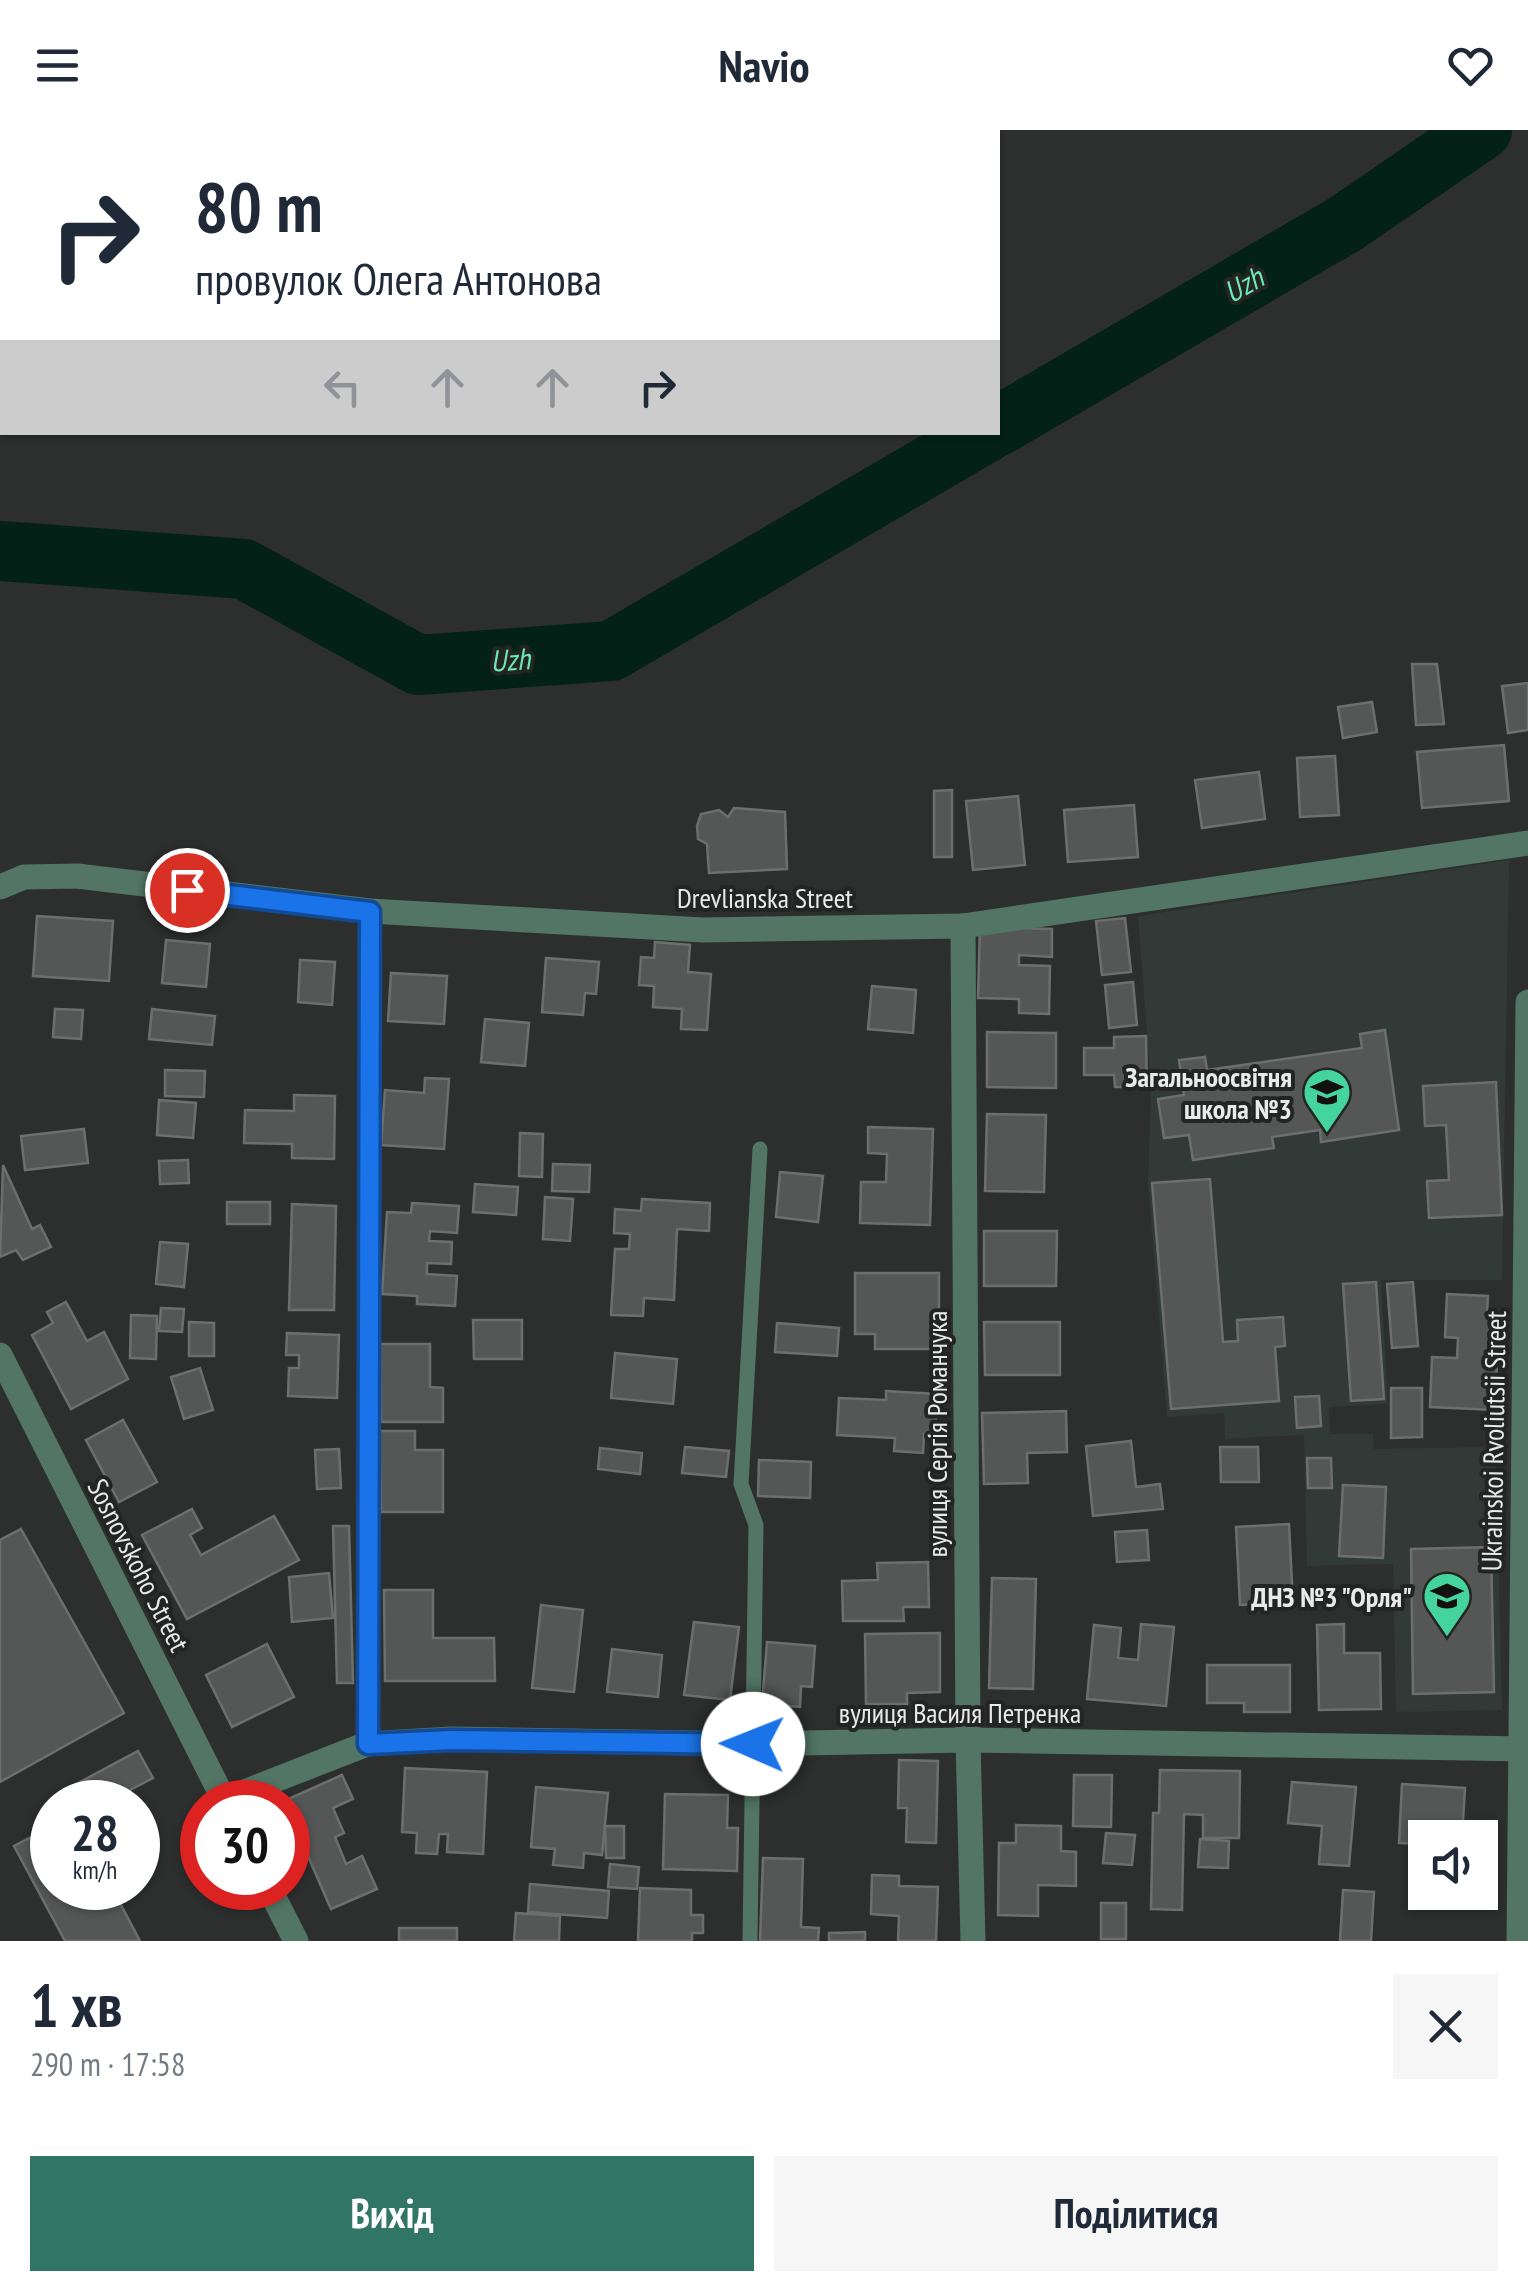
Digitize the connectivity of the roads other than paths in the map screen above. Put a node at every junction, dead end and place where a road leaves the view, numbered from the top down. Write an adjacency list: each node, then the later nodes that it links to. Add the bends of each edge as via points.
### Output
1 (1528, 843): 4 (street, Drevlianska Street)
2 (0, 887): 3 (street, Drevlianska Street, via 24,877 76,876)
3 (370, 912): 4 (street, Drevlianska Street, via 703,930); 9 (lane)
4 (963, 926): 8 (street, вулиця Сергія Романчука)
5 (1528, 1002): 11 (street, Ukrainskoi Rvoliutsii Street)
6 (760, 1149): 10 (lane, via 741,1484 756,1525)
7 (0, 1355): 12 (street, Sosnovskoho Street)
8 (968, 1740): 10 (street, вулиця Василя Петренка); 11 (street, вулиця Василя Петренка); 17 (street, вулиця Сергія Романчука)
9 (368, 1744): 10 (street, вулиця Василя Петренка); 13 (street, вулиця Василя Петренка)
10 (753, 1744): 16 (lane)
11 (1524, 1749): 18 (street, Ukrainskoi Rvoliutsii Street)
12 (213, 1780)
13 (277, 1780)
14 (280, 1910): 15 (street)
15 (296, 1941)
16 (750, 1941)
17 (973, 1941)
18 (1520, 1941)

